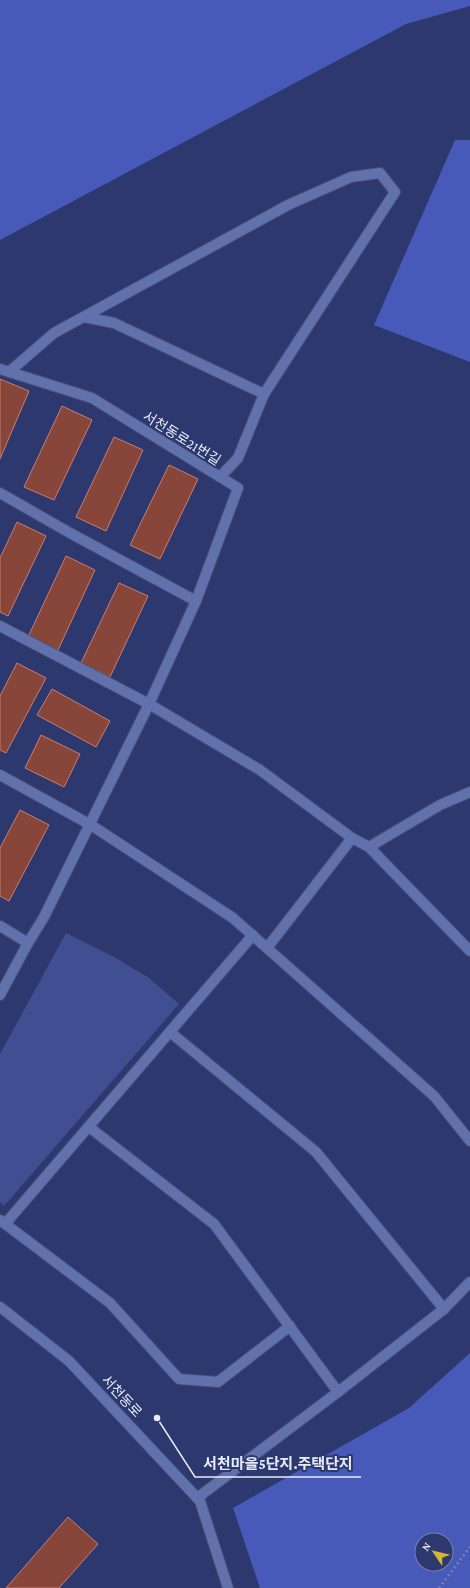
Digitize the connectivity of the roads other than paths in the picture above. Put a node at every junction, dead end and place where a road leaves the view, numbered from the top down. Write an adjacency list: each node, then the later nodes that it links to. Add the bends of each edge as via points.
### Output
1 (84, 317): 2 (street, via 54,333); 3 (street, via 114,323); 3 (street, via 288,205 351,177 380,173 395,192)
2 (4, 370): 4 (street, 서천동로21번길, via 92,398)
3 (264, 394): 4 (street, via 238,458)
4 (220, 477): 6 (street, 서천동로21번길, via 238,488)
5 (0, 493): 6 (street)
6 (196, 601): 8 (street, 서천동로21번길)
7 (0, 626): 8 (street)
8 (149, 704): 11 (street, 서천동로21번길); 12 (street, via 260,770)
9 (0, 775): 11 (street)
10 (470, 792): 13 (street, via 440,805)
11 (91, 825): 15 (street, via 233,918); 16 (street, 서천동로21번길)
12 (352, 838): 13 (street); 17 (street)
13 (369, 847): 18 (street)
14 (0, 926): 16 (street)
15 (252, 935): 17 (street); 20 (street)
16 (28, 943): 19 (street, 서천동로21번길)
17 (267, 948): 22 (street, via 434,1096)
18 (470, 951)
19 (0, 995)
20 (170, 1032): 21 (street); 26 (street, via 316,1152)
21 (89, 1127): 23 (street); 27 (street, via 214,1224)
22 (470, 1141)
23 (3, 1222): 27 (street, via 110,1302 179,1379 218,1382)
24 (470, 1282): 26 (street)
25 (0, 1307): 29 (street, 서천동로, via 70,1361)
26 (444, 1309): 28 (street)
27 (290, 1326): 28 (street)
28 (338, 1392): 29 (street)
29 (197, 1498): 30 (street, 서천동로)
30 (228, 1588)

